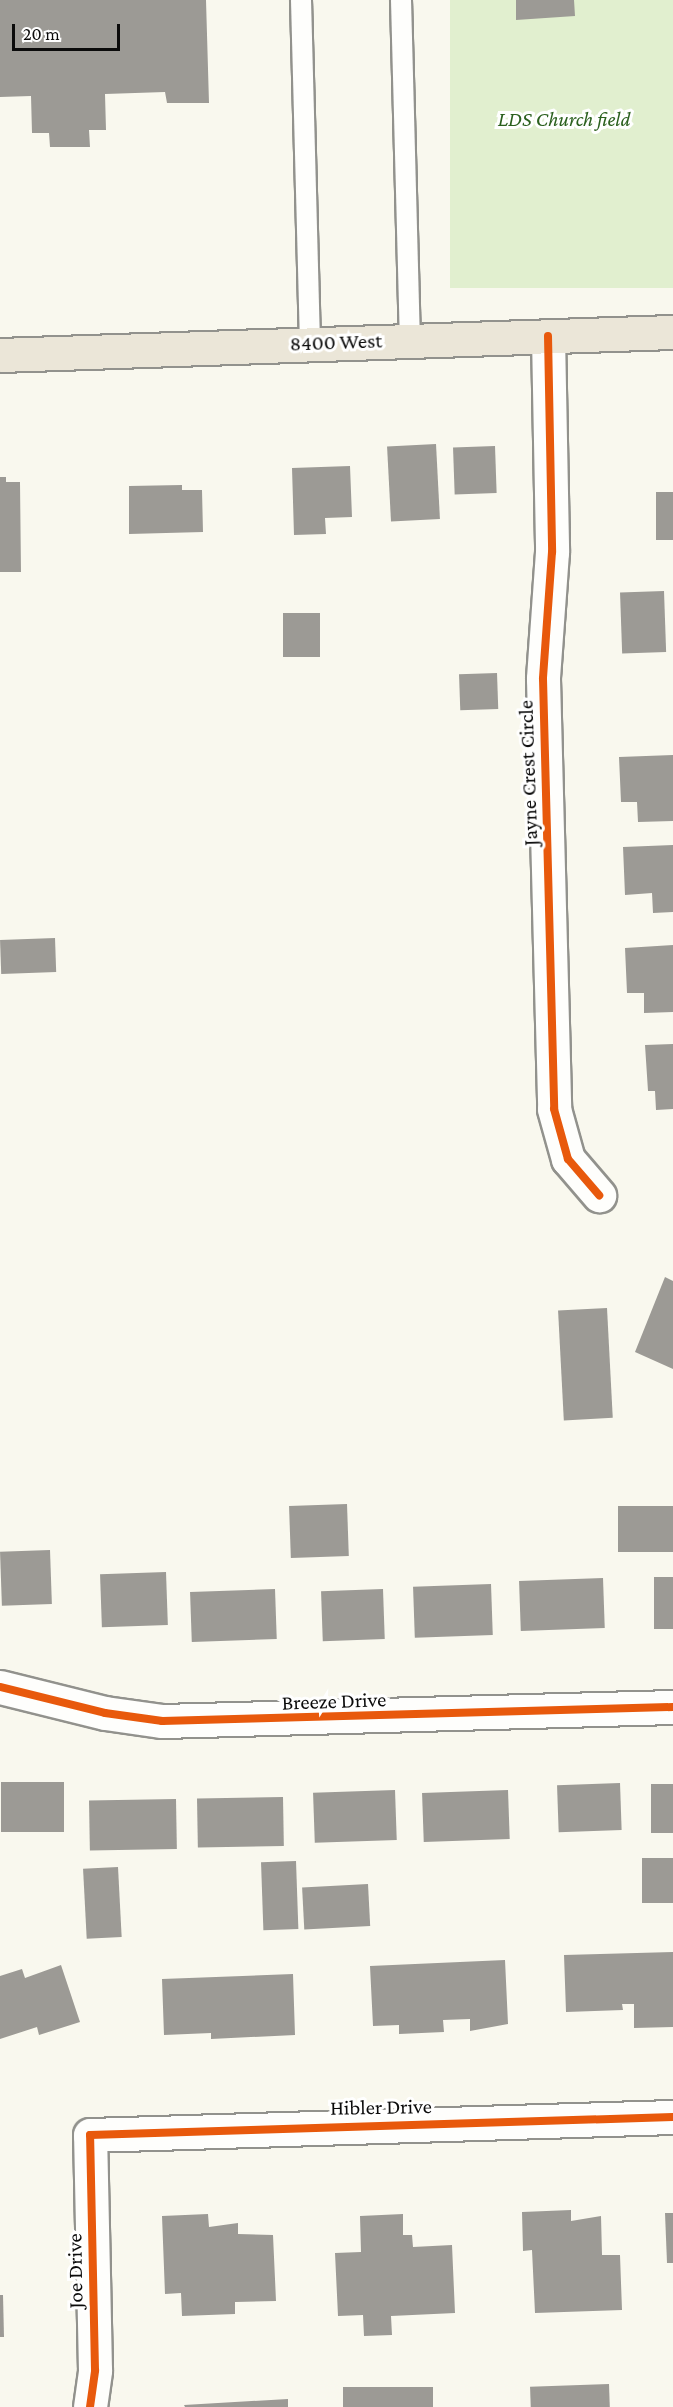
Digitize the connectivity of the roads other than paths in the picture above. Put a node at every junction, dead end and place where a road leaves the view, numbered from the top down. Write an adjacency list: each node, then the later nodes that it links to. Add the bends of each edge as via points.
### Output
1 (301, 0): 6 (lane)
2 (401, 0): 5 (lane)
3 (673, 332): 4 (main road, 8400 West)
4 (548, 336): 5 (main road, 8400 West); 8 (street, Jayne Crest Circle, via 552,552 543,679 555,1109 568,1160)
5 (410, 340): 6 (main road, 8400 West)
6 (310, 343): 7 (main road, 8400 West)
7 (0, 355)
8 (599, 1195)
9 (0, 1687): 10 (street, Breeze Drive, via 105,1713 162,1721)
10 (673, 1707)
11 (673, 2117): 12 (street, Hibler Drive)
12 (90, 2135): 13 (street, Joe Drive, via 95,2370)
13 (90, 2407)

